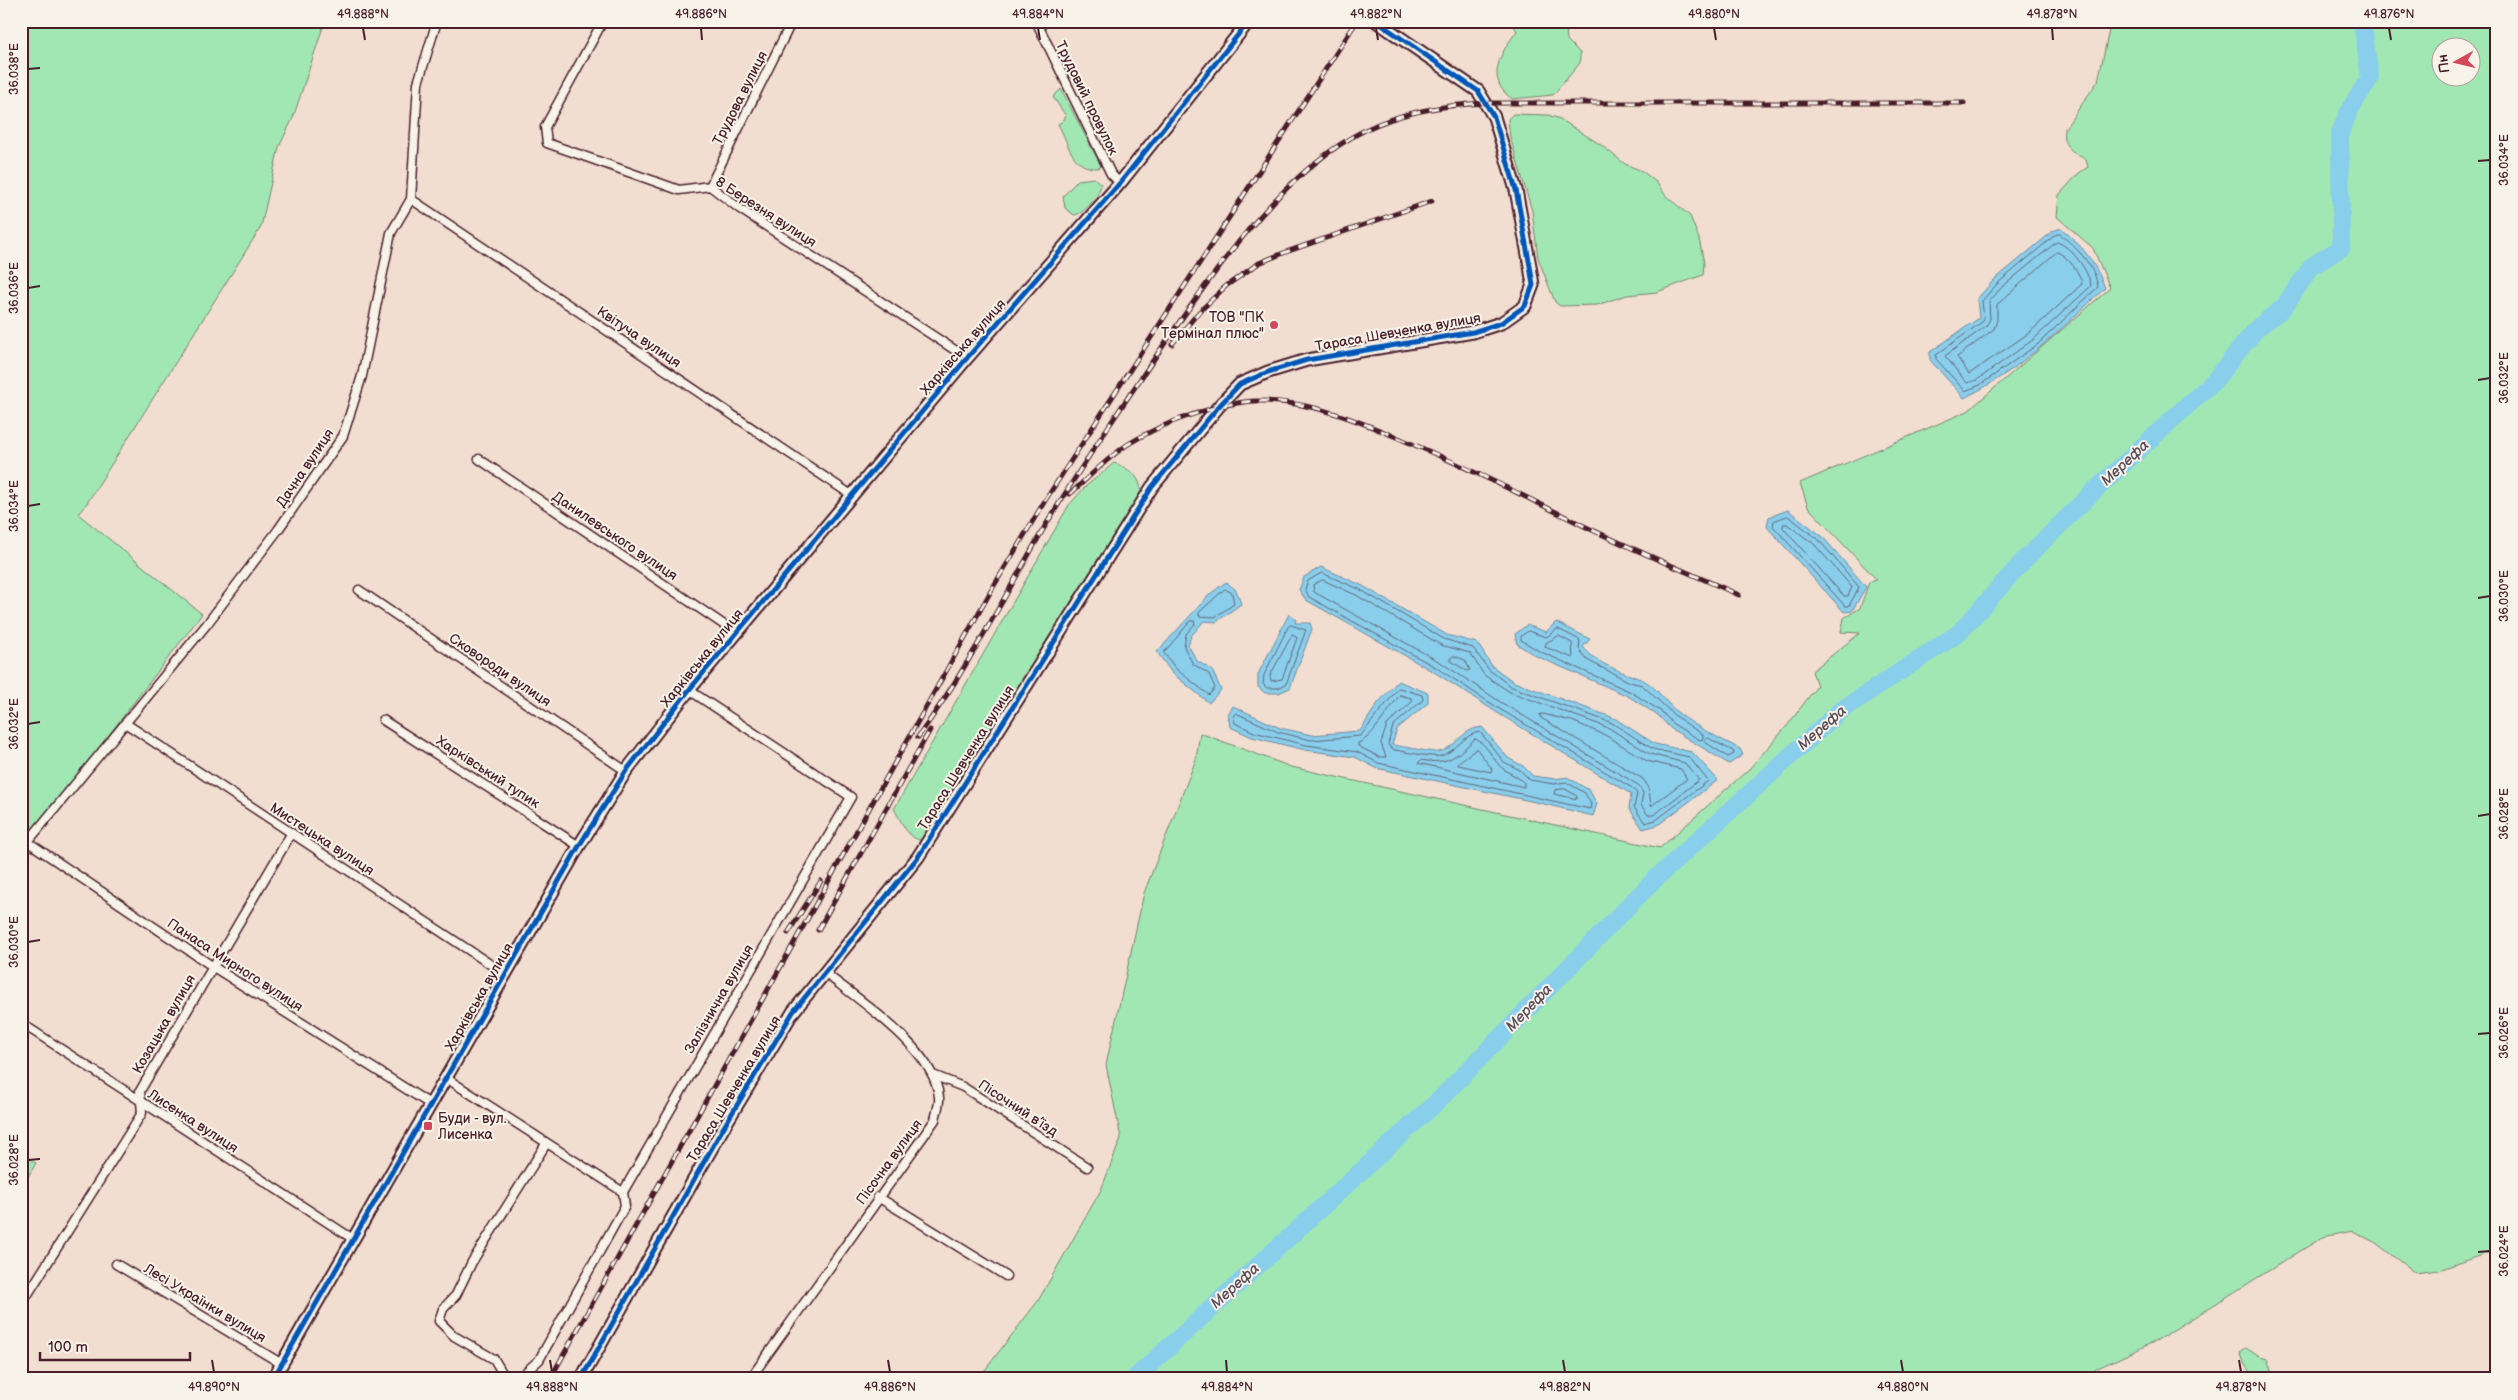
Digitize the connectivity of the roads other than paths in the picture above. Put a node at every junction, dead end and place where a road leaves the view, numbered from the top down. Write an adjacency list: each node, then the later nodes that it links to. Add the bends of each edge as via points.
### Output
1 (437, 21): 9 (street, Дачна вулиця, via 418,84)
2 (603, 21): 8 (street, 8 Березня вулиця, via 545,127 547,143 679,190)
3 (792, 21): 8 (street, Трудова вулиця)
4 (1036, 21): 7 (street, Трудовий провулок, via 1111,174)
5 (1249, 21): 7 (street, Харківська вулиця)
6 (1376, 21): 24 (street, Тараса Шевченка вулиця, via 1478,91 1494,117 1516,190 1533,286 1525,306 1501,323 1473,332 1307,360 1240,384 1152,487 918,858)
7 (1120, 183): 10 (street, Харківська вулиця)
8 (710, 186): 10 (street, 8 Березня вулиця)
9 (411, 198): 12 (street, Квітуча вулиця); 17 (street, Дачна вулиця, via 391,233 362,376 343,436 207,624)
10 (967, 358): 12 (street, Харківська вулиця)
11 (479, 459): 14 (street, Данилевського вулиця)
12 (853, 496): 14 (street, Харківська вулиця)
13 (359, 590): 18 (street, Сковороди вулиця)
14 (736, 633): 15 (street, Харківська вулиця)
15 (689, 690): 18 (street, Харківська вулиця); 33 (street, Залізнична вулиця, via 851,797)
16 (383, 720): 21 (street, Харківський тупик)
17 (125, 723): 19 (street, Мистецька вулиця); 20 (street, Дачна вулиця)
18 (626, 771): 21 (street, Харківська вулиця)
19 (291, 834): 23 (street, Козацька вулиця); 25 (street, Мистецька вулиця)
20 (28, 842): 22 (street, Дачна вулиця); 23 (street, Панаса Мирного вулиця)
21 (579, 846): 25 (street, Харківська вулиця)
22 (21, 850)
23 (212, 966): 29 (street, Козацька вулиця, via 140,1091); 30 (street, Панаса Мирного вулиця)
24 (825, 973): 27 (street, Пісочна вулиця, via 912,1044); 43 (street, Тараса Шевченка вулиця, via 793,1012 722,1130)
25 (505, 974): 28 (street, Харківська вулиця)
26 (21, 1023): 29 (street, Лисенка вулиця)
27 (933, 1075): 32 (street, Пісочний в’їзд, via 963,1087); 34 (street, Пісочна вулиця, via 940,1098 935,1120)
28 (446, 1078): 30 (street, Харківська вулиця); 31 (street)
29 (139, 1102): 35 (street, Лисенка вулиця); 38 (street, Козацька вулиця, via 142,1114)
30 (430, 1104): 35 (street, Харківська вулиця)
31 (546, 1144): 33 (street); 41 (street, via 472,1262 456,1295 443,1309 439,1322 454,1336 494,1360)
32 (1087, 1167)
33 (623, 1192): 42 (street, Залізнична вулиця, via 625,1206 539,1360)
34 (878, 1197): 37 (street); 44 (street, Пісочна вулиця)
35 (353, 1239): 39 (street, Харківська вулиця)
36 (116, 1264): 39 (street, Лесі Українки вулиця)
37 (1006, 1276)
38 (21, 1305)
39 (282, 1364): 40 (street, Харківська вулиця)
40 (273, 1379)
41 (506, 1379)
42 (518, 1379)
43 (581, 1379)
44 (750, 1379)

